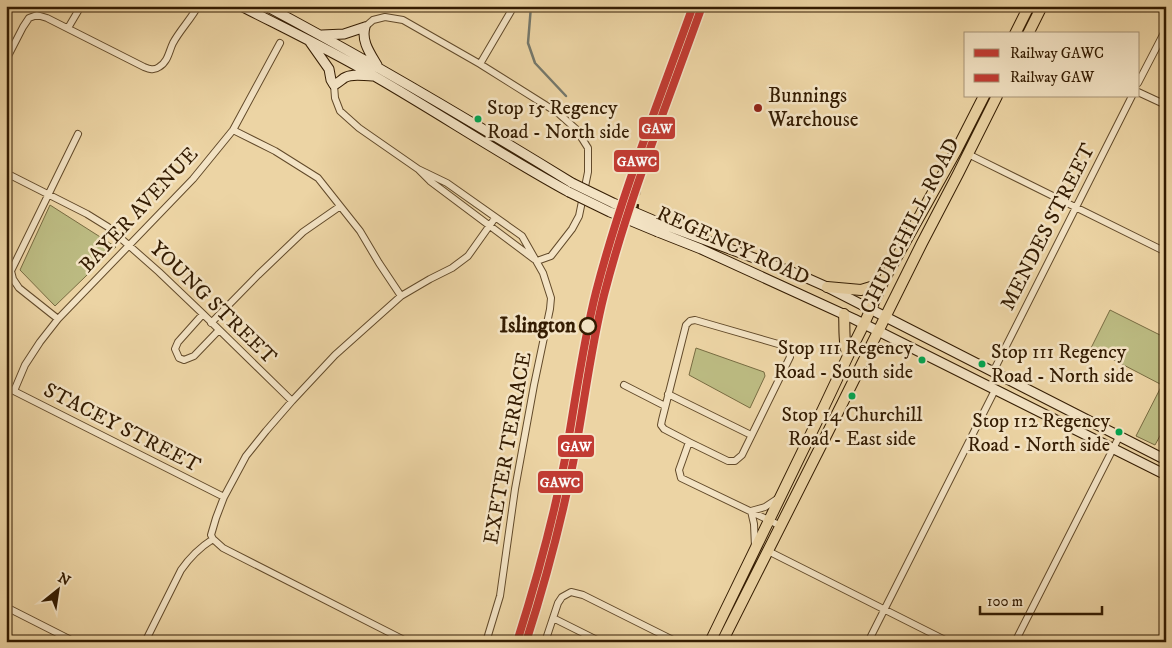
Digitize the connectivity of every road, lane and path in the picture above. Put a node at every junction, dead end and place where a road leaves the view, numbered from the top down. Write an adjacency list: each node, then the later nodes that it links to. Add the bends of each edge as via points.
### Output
1 (81, 6): 9 (street)
2 (198, 6): 9 (street, via 173,43 166,61 151,70)
3 (241, 6): 14 (main road, REGENCY ROAD)
4 (266, 6): 13 (main road, REGENCY ROAD)
5 (514, 6): 17 (street)
6 (1029, 6): 11 (main road)
7 (1042, 6): 12 (main road)
8 (365, 27): 13 (main road, via 344,34); 17 (street, via 385,16 403,20); 18 (main road, via 364,42)
9 (68, 28): 16 (street, via 37,15 29,18)
10 (1166, 29): 19 (street)
11 (1018, 32)
12 (1029, 32)
13 (320, 35): 18 (main road, REGENCY ROAD)
14 (308, 40): 18 (main road, REGENCY ROAD); 20 (main road, via 329,70)
15 (280, 44): 26 (street, BAYER AVENUE)
16 (6, 60)
17 (480, 64): 39 (street, via 558,113 576,128 588,148 588,172 579,216 551,256)
18 (377, 72): 20 (main road, via 349,76); 36 (main road, REGENCY ROAD, bridge, via 524,167 570,187 610,212)
19 (1140, 79)
20 (334, 85): 29 (street, via 340,111)
21 (1140, 93): 25 (street)
22 (983, 98): 40 (main road, CHURCHILL ROAD)
23 (996, 98): 28 (main road, CHURCHILL ROAD)
24 (1131, 98): 33 (street, MENDES STREET)
25 (1166, 106)
26 (234, 130): 32 (street, via 318,178); 37 (street, BAYER AVENUE)
27 (78, 134): 31 (street)
28 (968, 154): 33 (street); 46 (main road, CHURCHILL ROAD)
29 (418, 169): 34 (street, EXETER TERRACE, via 447,182); 35 (street)
30 (6, 173): 31 (street, YOUNG STREET)
31 (48, 194): 37 (street, YOUNG STREET, via 108,227); 47 (street, via 11,271 20,288)
32 (339, 207): 42 (street, via 360,231); 48 (street, via 303,232)
33 (1076, 207): 38 (street); 53 (street, MENDES STREET)
34 (495, 218): 35 (street); 39 (street, EXETER TERRACE, via 522,236)
35 (489, 226): 39 (street); 42 (street, via 468,256)
36 (660, 228): 41 (main road, REGENCY ROAD); 45 (main road, REGENCY ROAD)
37 (130, 245): 44 (street, YOUNG STREET); 47 (street, BAYER AVENUE)
38 (1166, 252)
39 (537, 261): 83 (street, EXETER TERRACE, via 548,286 550,309 515,489 500,596)
40 (884, 280): 41 (main road, via 862,290); 43 (main road, CHURCHILL ROAD)
41 (827, 287): 43 (main road, REGENCY ROAD)
42 (402, 296): 59 (street, via 335,355)
43 (871, 310): 46 (main road, REGENCY ROAD); 49 (main road, CHURCHILL ROAD)
44 (203, 314): 48 (street, YOUNG STREET); 50 (street, via 178,342 175,349 179,358 184,360 194,356)
45 (844, 314): 49 (main road, REGENCY ROAD); 52 (main road)
46 (885, 317): 51 (main road, CHURCHILL ROAD); 53 (main road, REGENCY ROAD)
47 (58, 319): 57 (street, BAYER AVENUE, via 25,365)
48 (212, 323): 50 (street, YOUNG STREET)
49 (864, 324): 51 (main road, REGENCY ROAD); 52 (main road, CHURCHILL ROAD)
50 (219, 330): 59 (street, YOUNG STREET)
51 (878, 331): 56 (main road, REGENCY ROAD); 71 (main road, CHURCHILL ROAD)
52 (848, 356): 67 (main road, CHURCHILL ROAD)
53 (993, 372): 62 (main road, REGENCY ROAD)
54 (624, 385): 60 (street)
55 (6, 387): 57 (street, STACEY STREET)
56 (995, 390): 64 (main road, REGENCY ROAD); 76 (street)
57 (14, 391): 68 (street, STACEY STREET)
58 (668, 394): 60 (street); 61 (street); 61 (street, via 686,325 690,321 785,346 790,357)
59 (292, 401): 68 (street, via 246,456)
60 (665, 406): 63 (street, via 661,425)
61 (752, 435): 63 (street, via 742,455 735,461 728,461)
62 (1119, 437): 64 (street); 65 (main road, REGENCY ROAD)
63 (689, 442): 69 (street, via 679,470 681,478)
64 (1113, 449): 66 (main road, REGENCY ROAD); 90 (street)
65 (1166, 460)
66 (1166, 475)
67 (781, 496): 69 (street, via 765,508); 70 (main road, CHURCHILL ROAD)
68 (224, 497): 72 (street, via 212,530)
69 (751, 511): 70 (street); 73 (street)
70 (770, 520): 71 (street); 73 (main road, CHURCHILL ROAD)
71 (781, 526): 74 (main road, CHURCHILL ROAD)
72 (213, 539): 81 (street, via 181,570); 82 (street, via 224,548)
73 (755, 550): 86 (main road, CHURCHILL ROAD)
74 (768, 551): 76 (street); 87 (main road, CHURCHILL ROAD)
75 (6, 607): 80 (street)
76 (884, 609): 88 (street); 89 (street)
77 (553, 618): 79 (street, via 562,597 571,592); 84 (street); 85 (street)
78 (1166, 633): 91 (street)
79 (673, 641)
80 (76, 642)
81 (145, 642)
82 (408, 642)
83 (486, 642)
84 (545, 642)
85 (601, 642)
86 (710, 642)
87 (722, 642)
88 (868, 642)
89 (949, 642)
90 (1015, 642)
91 (1161, 642)

